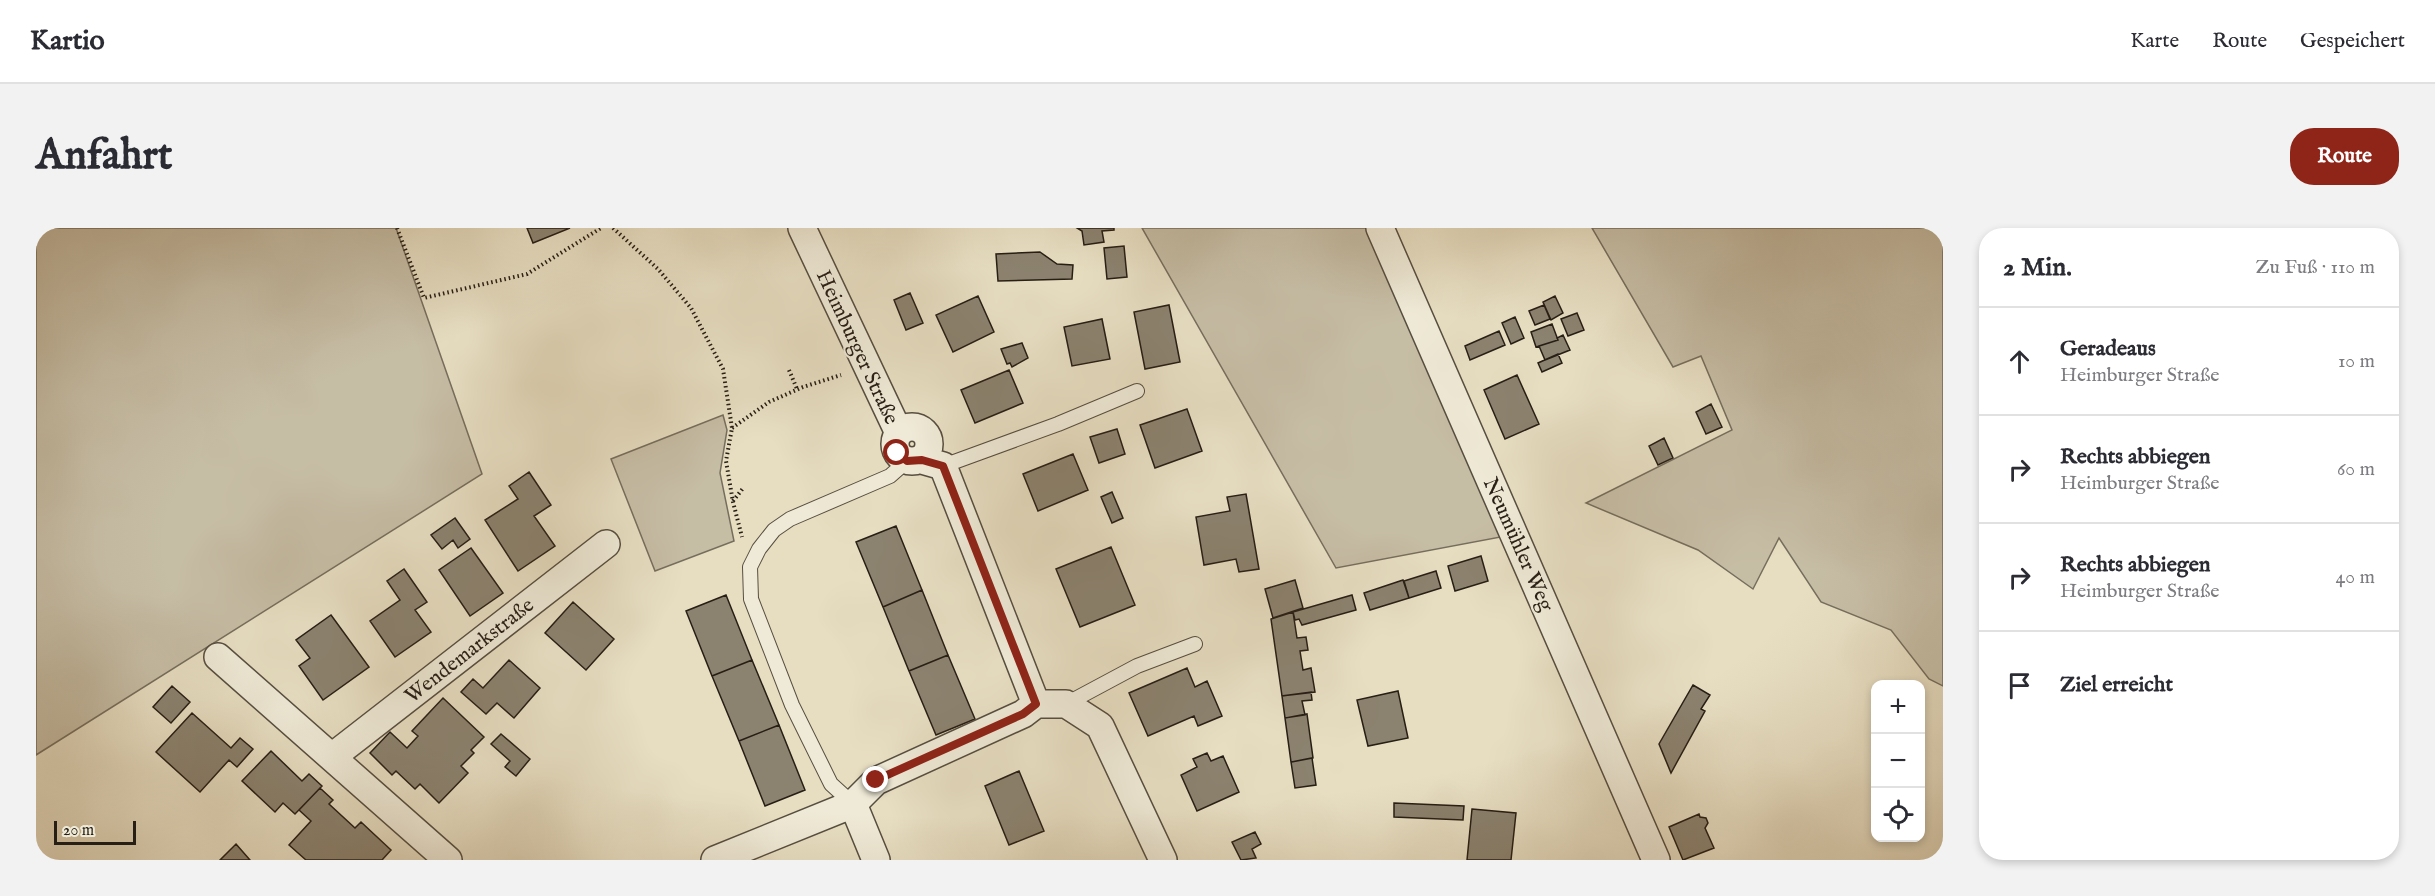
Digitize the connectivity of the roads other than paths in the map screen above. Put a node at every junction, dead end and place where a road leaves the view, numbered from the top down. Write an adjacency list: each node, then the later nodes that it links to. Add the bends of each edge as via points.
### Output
1 (802, 228): 4 (street, Heimburger Straße, via 899,433 910,427 923,431 930,443)
2 (1380, 228): 16 (street, Neumühler Weg)
3 (1137, 390): 4 (lane, via 1058,424)
4 (924, 462): 8 (street, Heimburger Straße); 11 (lane, via 790,519 774,530 750,567 751,599 792,705 831,784)
5 (606, 544): 10 (street, Wendemarkstraße)
6 (1196, 644): 9 (lane, via 1137,666)
7 (218, 657): 10 (street)
8 (1036, 704): 9 (street); 11 (street, via 1023,714 876,780)
9 (1066, 704): 15 (street, via 1100,726)
10 (332, 757): 12 (street)
11 (853, 804): 13 (street); 14 (street)
12 (448, 860)
13 (715, 860)
14 (876, 860)
15 (1163, 860)
16 (1656, 860)

